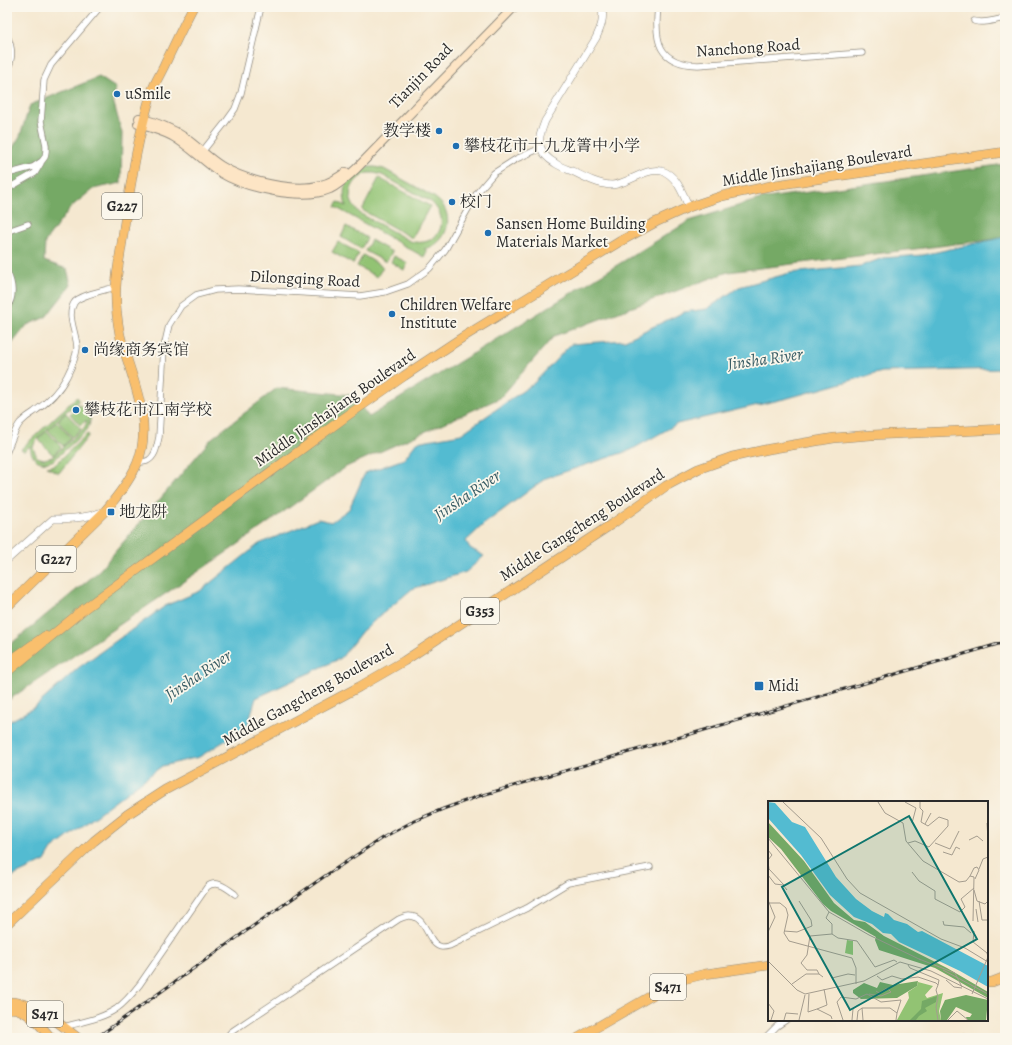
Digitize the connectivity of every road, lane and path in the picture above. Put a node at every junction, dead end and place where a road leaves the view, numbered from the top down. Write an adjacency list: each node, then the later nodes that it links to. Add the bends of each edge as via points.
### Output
1 (100, 7): 18 (street, via 51,65 45,76 41,122 46,151)
2 (187, 7): 14 (main road, G227, via 148,88)
3 (193, 7): 14 (main road, G227, via 153,90)
4 (261, 7): 16 (street, via 235,108)
5 (507, 7): 16 (main road, Tianjin Road, via 353,166 333,181 305,188 267,184 231,171)
6 (514, 7): 14 (main road, via 356,169 336,186 322,192 295,193 243,184 219,172 173,137)
7 (602, 7): 15 (street, via 604,15 596,38 545,121 540,136)
8 (658, 7): 12 (street, Nanchong Road, via 656,23 661,49 680,63 698,65)
9 (1005, 18): 10 (street, via 985,22)
10 (974, 21)
11 (7, 36): 13 (street, via 12,52)
12 (862, 53)
13 (7, 70)
14 (141, 122): 16 (main road, Tianjin Road, via 175,131); 25 (main road, G227)
15 (541, 148): 21 (street, via 547,157 557,164 612,185 622,184 645,173 662,171 677,182); 29 (street, Dilongqing Road, via 516,159 494,173 477,193 445,250 429,268 408,284 385,292 360,296 215,290 196,295 181,306 169,325 164,347 157,448 148,461)
16 (202, 152)
17 (1005, 152): 21 (main road, Middle Jinshajiang Boulevard, via 775,185 722,196)
18 (42, 161): 19 (street, via 33,167); 20 (street, via 35,173)
19 (7, 174)
20 (7, 189)
21 (689, 207): 35 (main road, Middle Jinshajiang Boulevard, via 620,242 404,376)
22 (28, 224): 23 (street)
23 (7, 232)
24 (7, 272): 26 (street, via 12,288 11,301)
25 (114, 288): 28 (street, via 79,298 74,303 72,316 77,347 66,378 54,396 19,424); 29 (main road, G227, via 120,336 141,410 143,428); 31 (main road, G227, via 110,312 114,337 135,411 136,446 132,464 124,480)
26 (7, 308)
27 (1005, 429): 40 (main road, Middle Gangcheng Boulevard / G353, via 834,438 732,457 698,469 666,486 404,661 165,790 128,814 94,841)
28 (7, 451)
29 (138, 462): 30 (main road, G227, via 130,479)
30 (105, 511): 31 (street); 34 (main road, G227)
31 (94, 515): 32 (street, via 54,519); 33 (main road, G227)
32 (7, 560)
33 (7, 602)
34 (7, 607)
35 (54, 631): 36 (main road); 37 (main road)
36 (7, 663)
37 (7, 672)
38 (650, 867): 50 (street, via 568,883 527,908 448,946 441,947 435,944 424,924 416,917 400,919 231,1032)
39 (235, 894): 47 (street, via 220,884 210,884 140,984 123,1004 106,1014)
40 (7, 924)
41 (768, 966): 51 (main road, S471, via 684,979)
42 (1005, 977): 43 (main road)
43 (988, 982)
44 (7, 1002): 47 (main road, S471, via 19,1002 36,1009)
45 (7, 1008): 48 (main road, S471, via 16,1009 30,1016)
46 (784, 1021): 52 (street)
47 (64, 1027): 49 (main road, S471)
48 (51, 1038)
49 (78, 1038)
50 (226, 1038)
51 (578, 1038)
52 (765, 1038)

